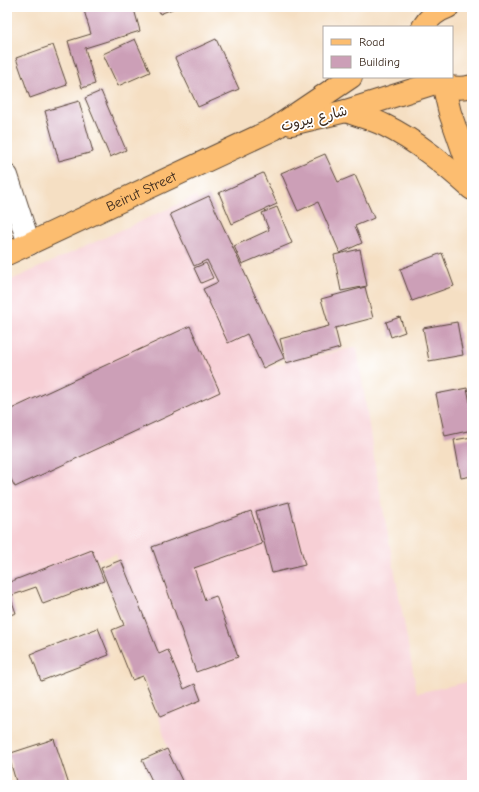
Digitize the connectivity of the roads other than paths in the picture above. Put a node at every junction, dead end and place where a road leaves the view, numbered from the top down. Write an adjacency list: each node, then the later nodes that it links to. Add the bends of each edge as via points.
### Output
1 (448, 7): 2 (main road)
2 (426, 18)
3 (349, 78): 7 (main road, شارع بيروت)
4 (438, 81): 5 (main road, via 454,88); 6 (main road, شارع بيروت); 9 (main road)
5 (472, 86)
6 (346, 111): 7 (main road, شارع بيروت); 10 (main road, via 384,125 414,142 437,158)
7 (274, 128): 11 (main road, Beirut Street)
8 (7, 176): 11 (street)
9 (472, 176)
10 (472, 189)
11 (29, 244): 12 (main road, Beirut Street)
12 (7, 254)

